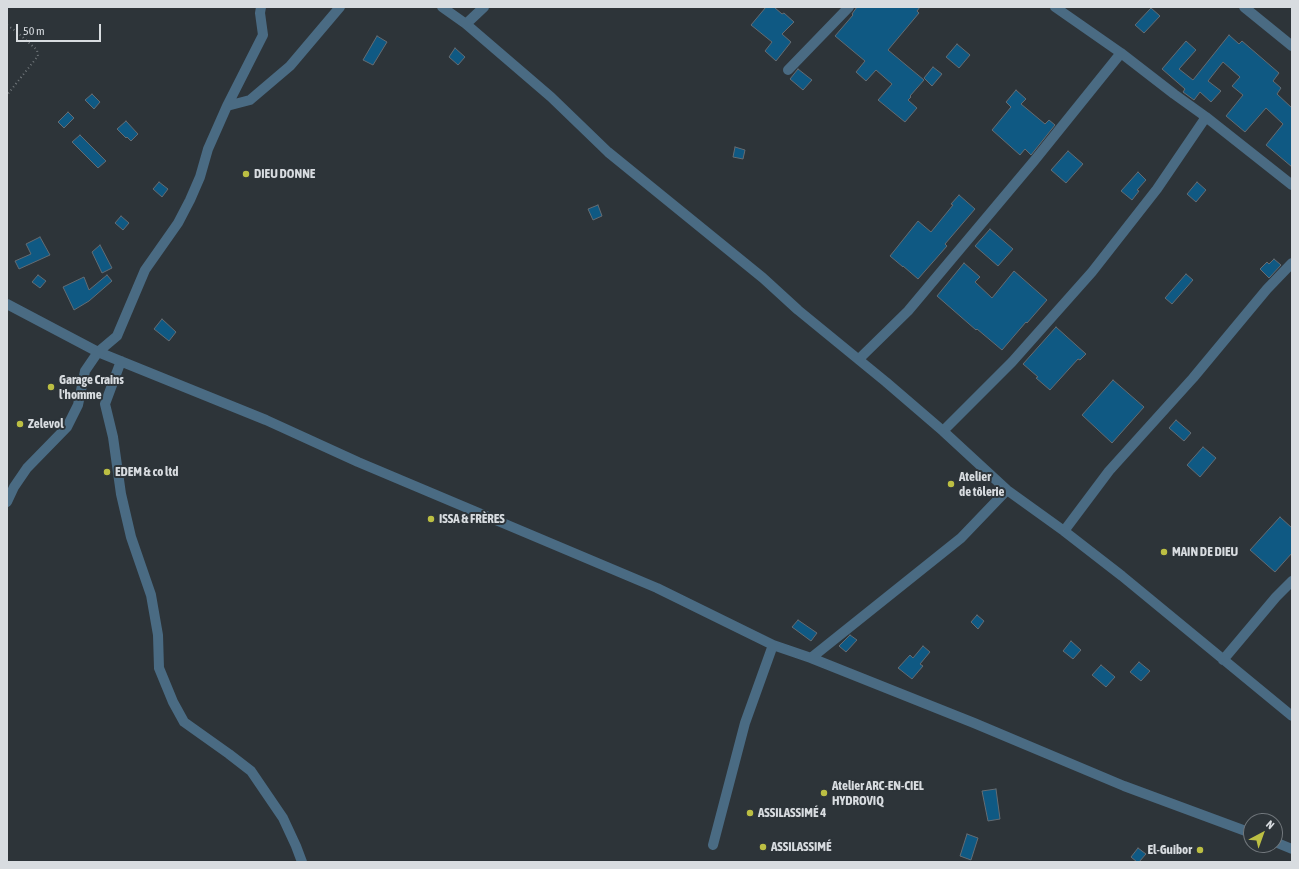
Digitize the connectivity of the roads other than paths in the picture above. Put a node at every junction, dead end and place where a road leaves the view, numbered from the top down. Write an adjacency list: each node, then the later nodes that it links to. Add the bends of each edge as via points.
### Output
1 (261, 7): 12 (street, via 263,35)
2 (340, 7): 12 (street, via 290,66 250,100)
3 (442, 7): 8 (street)
4 (484, 7): 8 (street)
5 (849, 7): 11 (street)
6 (1055, 7): 10 (street)
7 (1244, 7): 9 (street)
8 (466, 24): 18 (street, via 551,97 608,152)
9 (1292, 46)
10 (1121, 53): 13 (street); 18 (street, via 908,311)
11 (788, 70)
12 (227, 106): 17 (street, via 208,149 200,177 181,217 145,270 117,336)
13 (1206, 117): 14 (street); 20 (street, via 1157,189 1092,272 1012,362)
14 (1292, 185)
15 (1292, 263): 23 (street, via 1109,471)
16 (7, 304): 17 (street)
17 (98, 352): 19 (street); 22 (street, via 85,371 78,404 67,427 28,468)
18 (859, 360): 20 (street)
19 (121, 361): 25 (street, via 266,420 358,462 657,588); 31 (street, via 105,404 131,538 151,595 158,635 159,668 184,722 252,771 282,818)
20 (943, 431): 21 (street)
21 (1007, 490): 23 (street); 26 (street, via 961,538)
22 (7, 502)
23 (1064, 531): 27 (street)
24 (1292, 581): 27 (street)
25 (773, 645): 26 (street); 30 (street, via 745,723)
26 (811, 658): 29 (street, via 1124,786)
27 (1223, 660): 28 (street)
28 (1292, 716)
29 (1243, 830)
30 (713, 846)
31 (302, 862)

